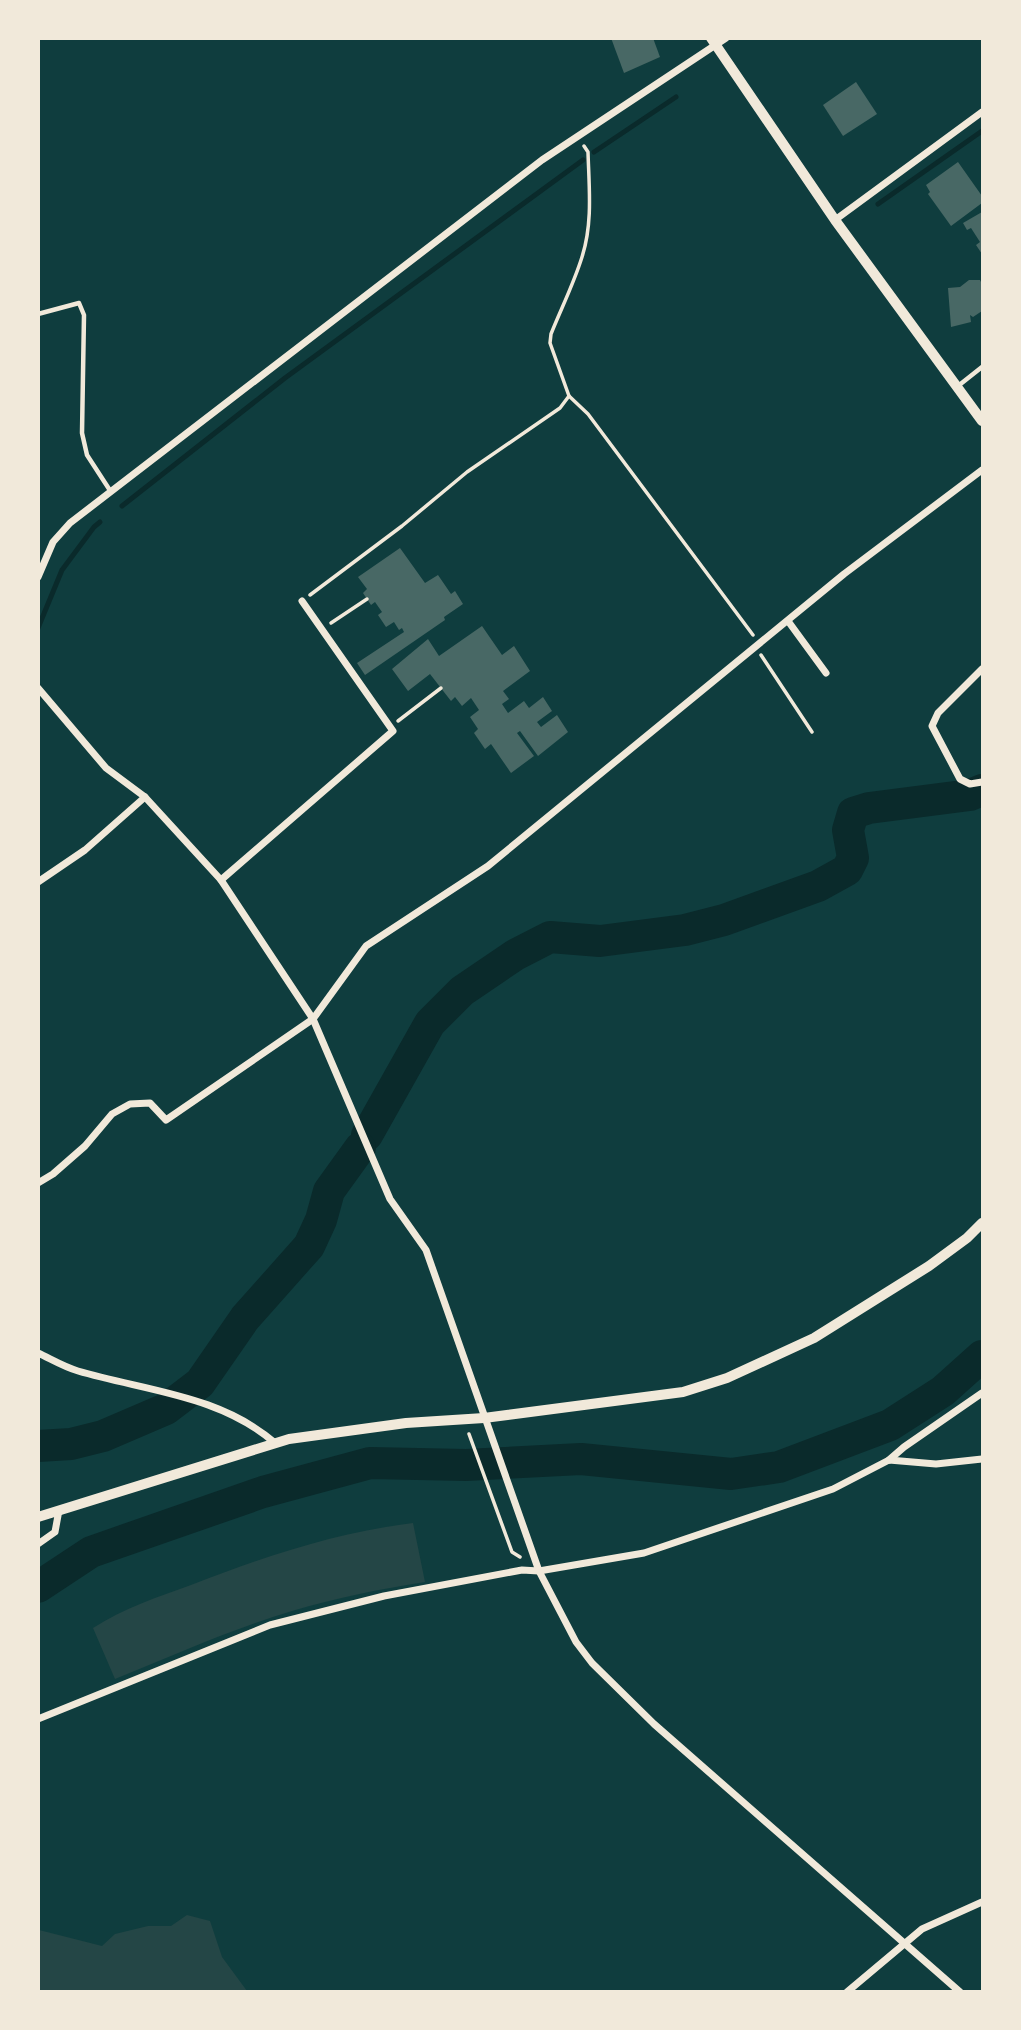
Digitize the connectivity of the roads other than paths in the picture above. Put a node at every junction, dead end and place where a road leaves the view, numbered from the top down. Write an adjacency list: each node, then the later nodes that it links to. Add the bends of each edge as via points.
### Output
1 (726, 38): 2 (street)
2 (713, 42): 4 (main road); 10 (street, via 542,160)
3 (982, 112): 4 (street)
4 (835, 220): 7 (main road)
5 (38, 314): 10 (lane, via 79,303 83,315 82,433 87,455)
6 (982, 368): 7 (lane)
7 (957, 387): 8 (main road)
8 (982, 421)
9 (982, 470): 13 (street)
10 (111, 492): 11 (street, via 53,542)
11 (38, 576)
12 (302, 601): 19 (street, via 393,731)
13 (788, 621): 15 (street); 21 (street, via 488,866 366,946)
14 (982, 669): 17 (street, via 938,713 932,726 960,779 970,784)
15 (826, 673)
16 (38, 688): 18 (street, via 106,768)
17 (982, 782)
18 (145, 797): 19 (street); 20 (street, via 85,850)
19 (221, 880): 21 (street)
20 (38, 882)
21 (313, 1019): 22 (street, via 166,1120 150,1103 130,1104 112,1114 85,1146); 26 (street, via 390,1199 426,1251)
22 (38, 1183)
23 (982, 1223): 26 (street, via 929,1266 814,1339 727,1378 683,1392)
24 (38, 1353): 27 (street, via 75,1370 200,1401 260,1430)
25 (982, 1393): 29 (street)
26 (484, 1419): 27 (street, via 406,1423); 33 (street)
27 (275, 1443): 30 (street)
28 (982, 1459): 29 (street, via 936,1464)
29 (889, 1460): 33 (street, via 833,1489 644,1553)
30 (59, 1510): 31 (street); 32 (street, via 55,1532)
31 (38, 1517)
32 (38, 1544)
33 (539, 1571): 34 (street, via 522,1570 384,1596 270,1625); 36 (street, via 592,1663 654,1724)
34 (38, 1719)
35 (982, 1902): 36 (street, via 922,1929)
36 (905, 1943): 37 (street); 38 (street)
37 (847, 1992)
38 (960, 1992)

